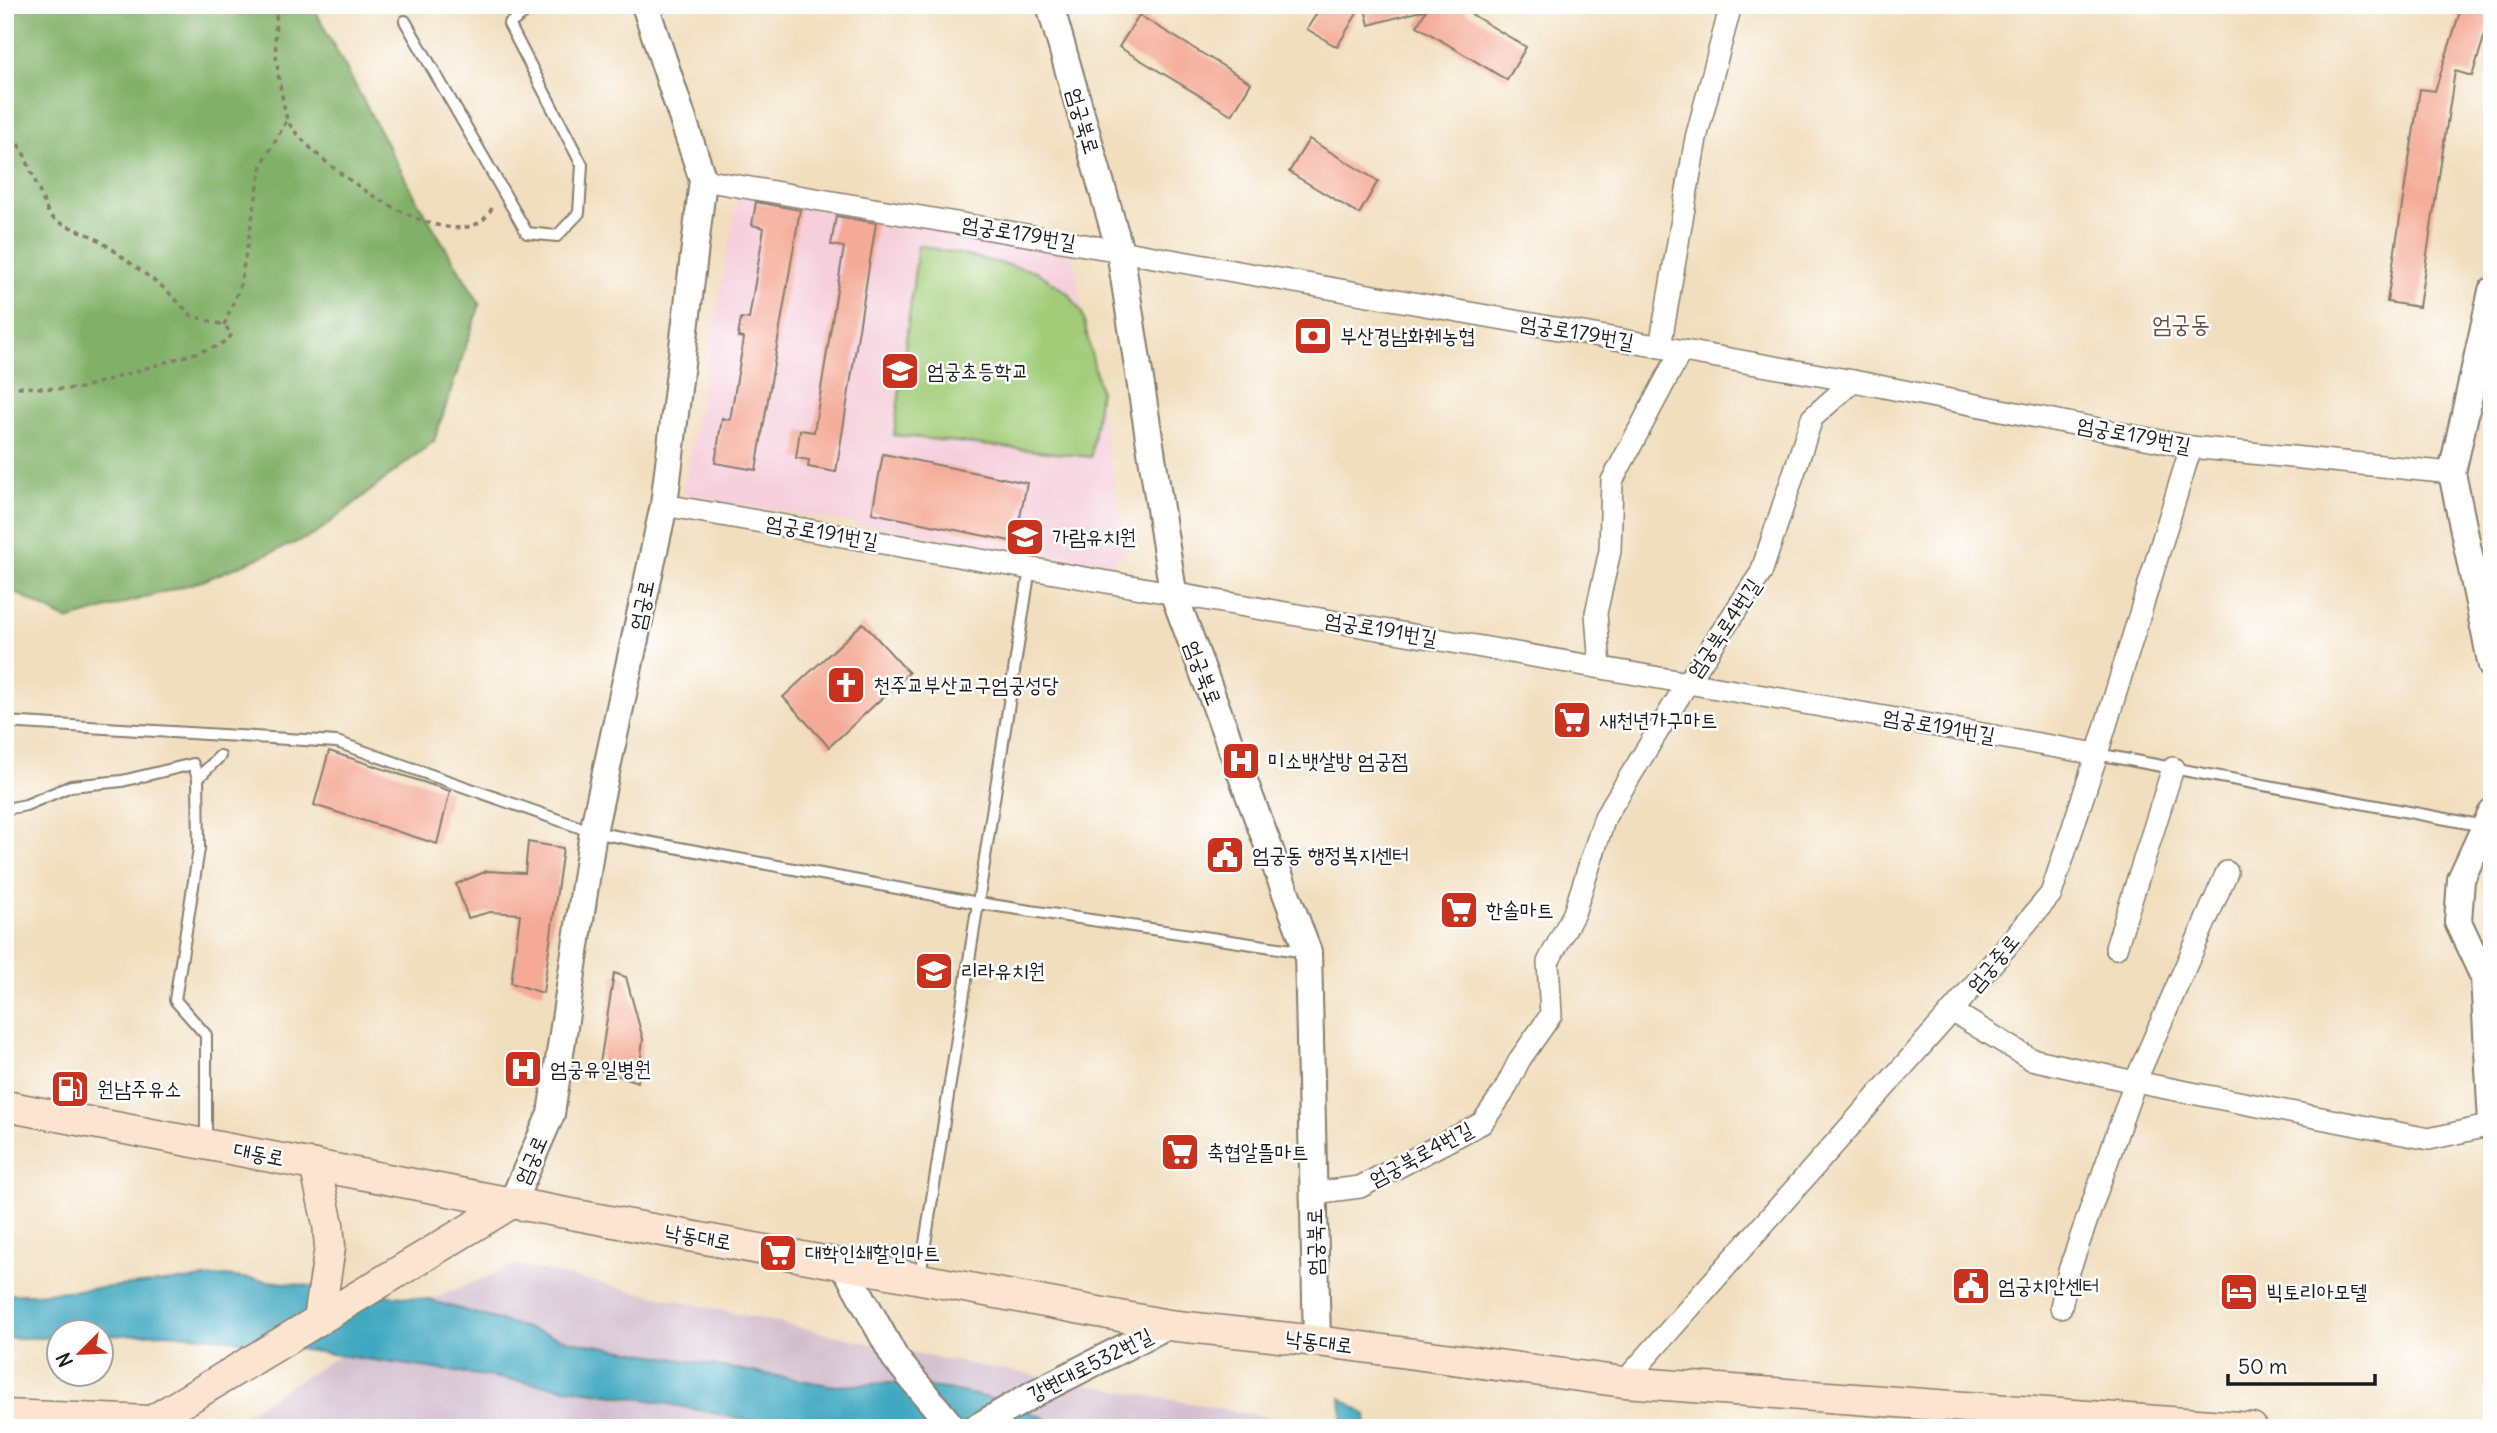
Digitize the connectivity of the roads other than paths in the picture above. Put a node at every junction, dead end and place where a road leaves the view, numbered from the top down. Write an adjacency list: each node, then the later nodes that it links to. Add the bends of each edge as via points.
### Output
1 (537, 5): 5 (lane, via 509,24 582,165 579,213 557,236 527,233)
2 (645, 5): 6 (street, 엄궁로)
3 (1050, 5): 7 (street, 엄궁북로)
4 (1731, 5): 9 (street, via 1696,138)
5 (405, 21)
6 (703, 180): 7 (street, 엄궁로179번길); 13 (street, 엄궁로)
7 (1120, 251): 9 (street, 엄궁로179번길); 15 (street, 엄궁북로)
8 (2492, 291): 12 (street)
9 (1670, 349): 10 (street, 엄궁로179번길); 17 (street, via 1612,481 1611,551 1596,613)
10 (1853, 381): 11 (street, 엄궁로179번길); 18 (street, 엄궁북로4번길, via 1812,418 1761,573)
11 (2192, 447): 12 (street, 엄궁로179번길); 20 (street, 엄궁중로)
12 (2452, 473): 16 (street)
13 (664, 505): 14 (street, 엄궁로191번길); 26 (street, 엄궁로)
14 (1030, 568): 15 (street, 엄궁로191번길); 28 (lane)
15 (1173, 592): 17 (street, 엄궁로191번길); 30 (street, 엄궁북로)
16 (2492, 666)
17 (1600, 667): 18 (street, 엄궁로191번길)
18 (1688, 682): 20 (street, 엄궁로191번길); 37 (street, 엄궁북로4번길, via 1605,817 1574,913 1548,962 1551,1015 1482,1123 1360,1187)
19 (5, 722): 26 (lane, via 337,742)
20 (2098, 754): 22 (lane); 31 (street, 엄궁중로, via 2051,894)
21 (220, 757): 23 (lane)
22 (2173, 768): 25 (lane); 29 (street)
23 (198, 778): 24 (lane, via 193,764 122,781 71,786); 35 (lane, via 199,849 175,1000 206,1034)
24 (11, 808)
25 (2488, 819): 34 (street, via 2461,879 2458,922 2484,977)
26 (593, 832): 28 (lane); 38 (street, 엄궁로, via 551,1114)
27 (2227, 872): 32 (street)
28 (978, 903): 30 (lane); 40 (lane)
29 (2116, 948)
30 (1308, 952): 37 (street, 엄궁북로)
31 (1952, 1011): 32 (street, via 2031,1059); 45 (street, 엄궁중로)
32 (2135, 1082): 34 (street, via 2429,1139); 41 (street, via 2069,1271)
33 (5, 1106): 35 (main road, 대동로)
34 (2492, 1124)
35 (206, 1144): 36 (main road, 대동로)
36 (315, 1165): 38 (main road, 대동로); 42 (main road, via 330,1247)
37 (1314, 1193): 44 (street, 엄궁북로)
38 (512, 1203): 39 (main road, 낙동대로); 42 (main road)
39 (844, 1265): 40 (main road, 낙동대로); 50 (street, via 895,1358)
40 (919, 1278): 43 (main road, 낙동대로)
41 (2061, 1307)
42 (319, 1319): 48 (main road)
43 (1168, 1325): 44 (main road, 낙동대로); 51 (street, 강변대로532번길)
44 (1317, 1341): 45 (main road, 낙동대로)
45 (1624, 1382): 47 (main road, 낙동대로)
46 (5, 1415): 48 (main road)
47 (2087, 1422): 49 (main road, 낙동대로)
48 (145, 1424)
49 (2240, 1427)
50 (953, 1428)
51 (976, 1428)

